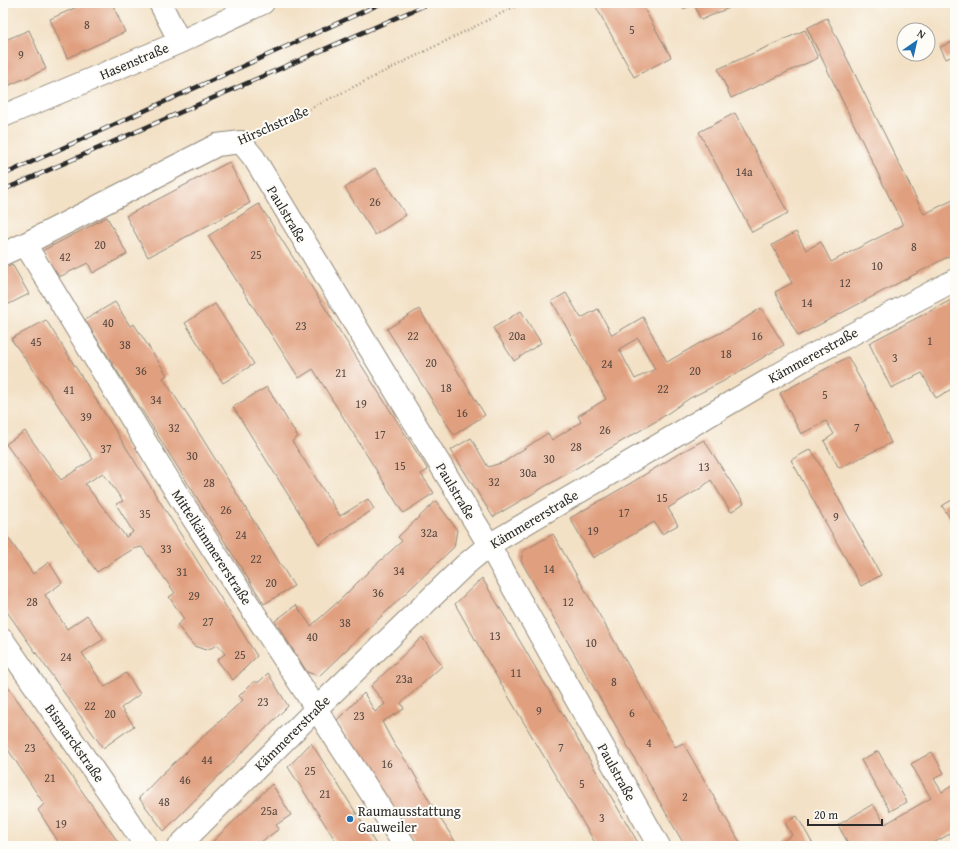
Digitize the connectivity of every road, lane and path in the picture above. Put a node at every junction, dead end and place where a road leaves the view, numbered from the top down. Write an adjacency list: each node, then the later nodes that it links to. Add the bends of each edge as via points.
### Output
1 (160, 3): 4 (street)
2 (263, 3): 4 (street, Hasenstraße)
3 (522, 3): 6 (path, Hirschstraße)
4 (180, 42): 5 (street, Hasenstraße)
5 (3, 116)
6 (241, 142): 7 (street, Hirschstraße, via 217,144); 10 (street, Paulstraße, via 254,158)
7 (25, 244): 8 (street, Hirschstraße); 12 (street, Mittelkämmererstraße, via 181,500)
8 (3, 254)
9 (955, 280): 10 (street, Kämmererstraße, via 803,360)
10 (489, 545): 12 (street, Kämmererstraße); 16 (street, Paulstraße)
11 (3, 640): 13 (street, Bismarckstraße)
12 (316, 709): 14 (street, Kämmererstraße); 15 (street, Mittelkämmererstraße)
13 (146, 846)
14 (179, 846)
15 (405, 846)
16 (659, 846)

